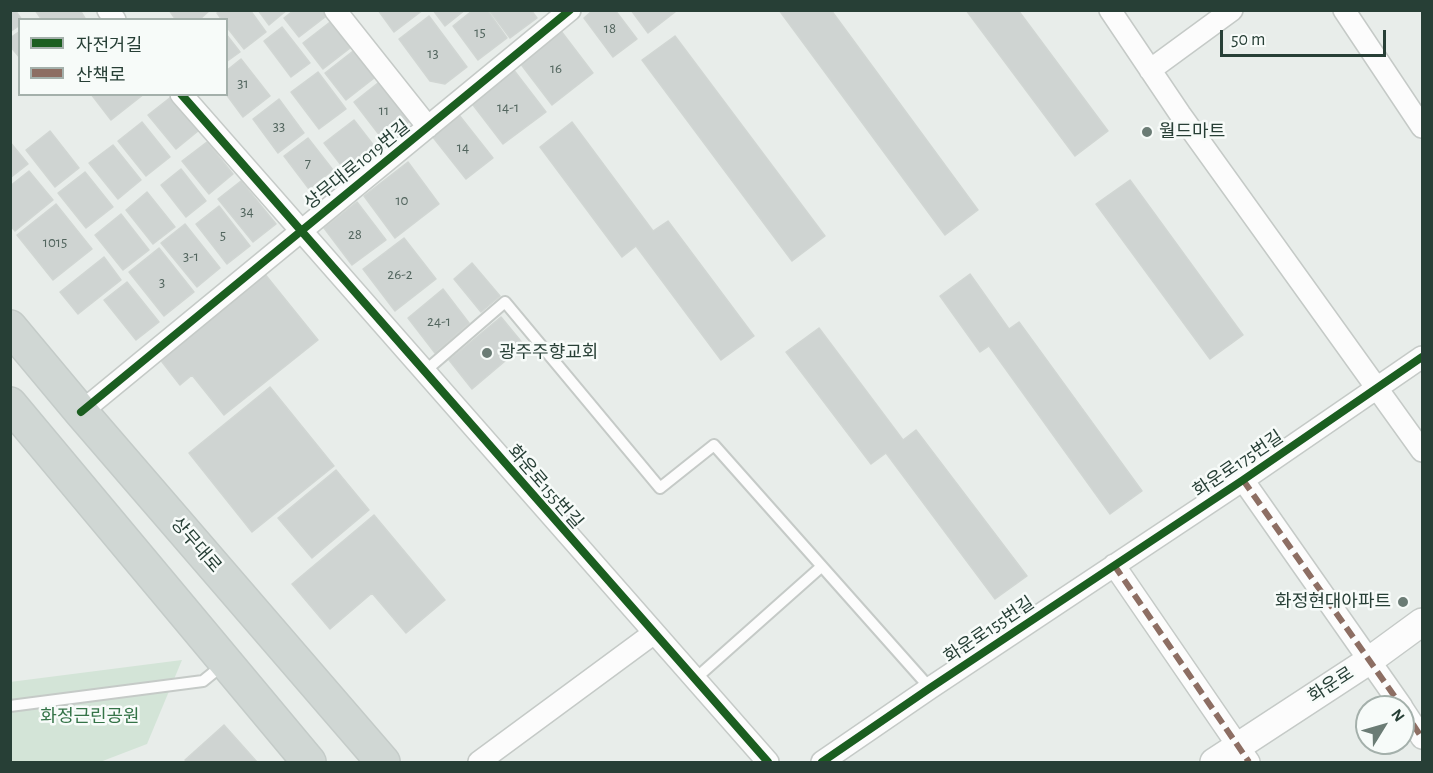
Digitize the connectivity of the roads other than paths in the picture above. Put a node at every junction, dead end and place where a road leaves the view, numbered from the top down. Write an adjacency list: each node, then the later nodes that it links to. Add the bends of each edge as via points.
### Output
1 (335, 10): 8 (street)
2 (1110, 10): 6 (street)
3 (1232, 10): 6 (street)
4 (1344, 10): 9 (street)
5 (555, 15): 8 (street, 상무대로1019번길)
6 (1150, 70): 14 (street)
7 (183, 96): 10 (street, 화운로155번길)
8 (428, 127): 10 (street, 상무대로1019번길)
9 (1422, 127)
10 (300, 231): 13 (street, 화운로155번길); 16 (street, 상무대로1019번길)
11 (10, 327): 16 (main road, 상무대로)
12 (1422, 357): 14 (street, 화운로175번길)
13 (424, 372): 20 (lane, via 505,302 660,488 714,445); 22 (street, 화운로155번길)
14 (1378, 387): 17 (street); 18 (street, 화운로175번길)
15 (10, 404): 24 (main road)
16 (81, 412): 31 (main road, 상무대로)
17 (1422, 451)
18 (1243, 480): 19 (street, 화운로175번길); 23 (street, 화운로175번길)
19 (1114, 565): 26 (street, 화운로155번길); 29 (street)
20 (821, 567): 25 (lane); 26 (lane)
21 (1422, 622): 23 (street, 화운로)
22 (654, 633): 25 (street, 화운로155번길); 32 (street)
23 (1370, 660): 27 (street, 화운로175번길); 29 (street, 화운로)
24 (226, 662): 28 (lane, via 203,681); 30 (main road)
25 (695, 679): 33 (street, 화운로155번길)
26 (930, 688): 34 (street, 화운로155번길)
27 (1393, 695)
28 (10, 706)
29 (1244, 754): 35 (street, 화운로)
30 (309, 762)
31 (383, 762)
32 (479, 762)
33 (768, 762)
34 (822, 762)
35 (1214, 762)

